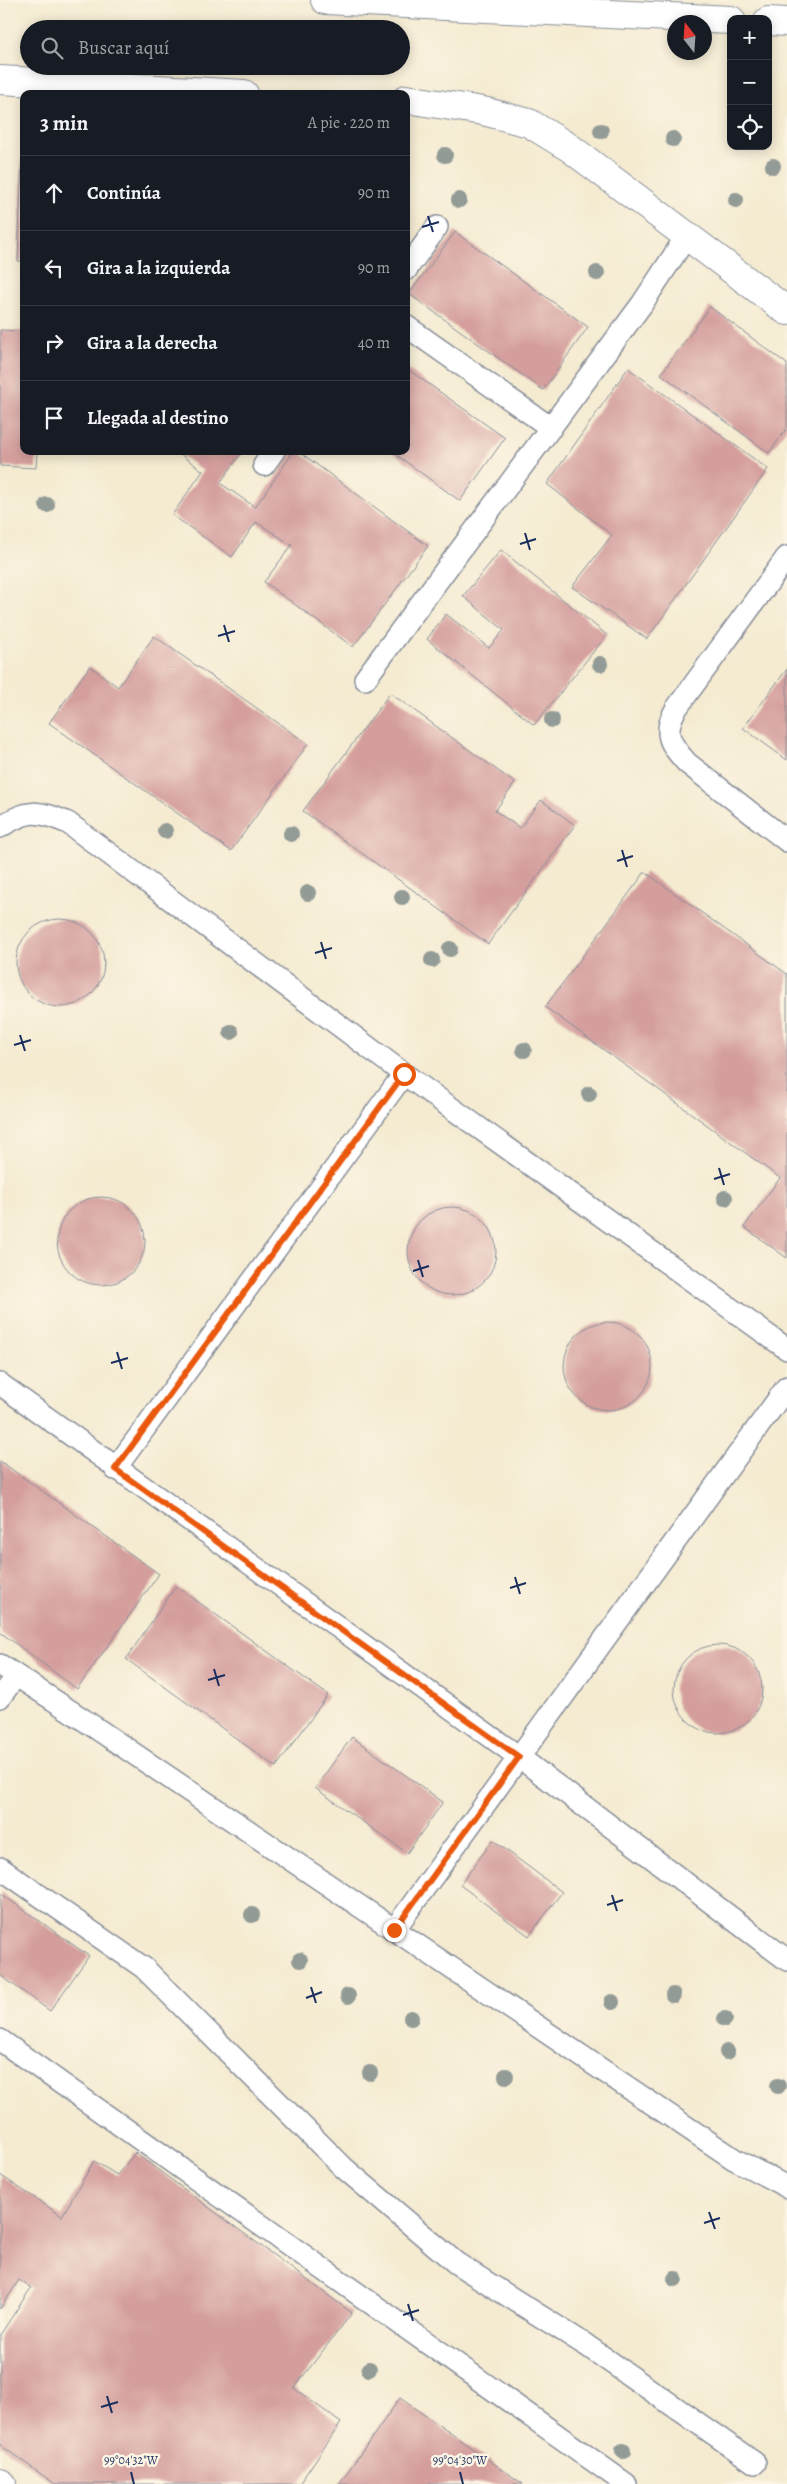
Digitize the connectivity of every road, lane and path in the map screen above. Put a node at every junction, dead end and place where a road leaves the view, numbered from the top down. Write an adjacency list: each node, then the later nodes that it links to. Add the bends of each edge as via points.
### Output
1 (325, 0): 2 (street)
2 (727, 20)
3 (772, 21): 4 (street)
4 (787, 22)
5 (0, 80): 6 (street)
6 (152, 90)
7 (410, 100): 9 (street, via 483,111 529,123 570,148)
8 (437, 227): 10 (lane)
9 (686, 237): 11 (street); 13 (lane, via 642,304)
10 (410, 264)
11 (787, 311)
12 (410, 329): 13 (lane)
13 (550, 428): 15 (lane)
14 (787, 556): 17 (lane, via 676,709 668,735 675,750 687,763)
15 (365, 679)
16 (0, 827): 18 (lane, via 20,814 46,814 68,823)
17 (787, 841)
18 (404, 1074): 19 (lane); 22 (lane)
19 (787, 1349)
20 (0, 1384): 22 (lane)
21 (787, 1387): 25 (lane)
22 (115, 1469): 25 (lane)
23 (8, 1671): 24 (lane); 27 (lane)
24 (0, 1696)
25 (519, 1757): 27 (lane); 28 (lane)
26 (0, 1868): 31 (lane, via 144,1968 344,2168 456,2263 586,2345)
27 (394, 1930): 30 (lane, via 734,2159)
28 (787, 1960)
29 (0, 2040): 32 (lane)
30 (786, 2186)
31 (755, 2463)
32 (626, 2484)

